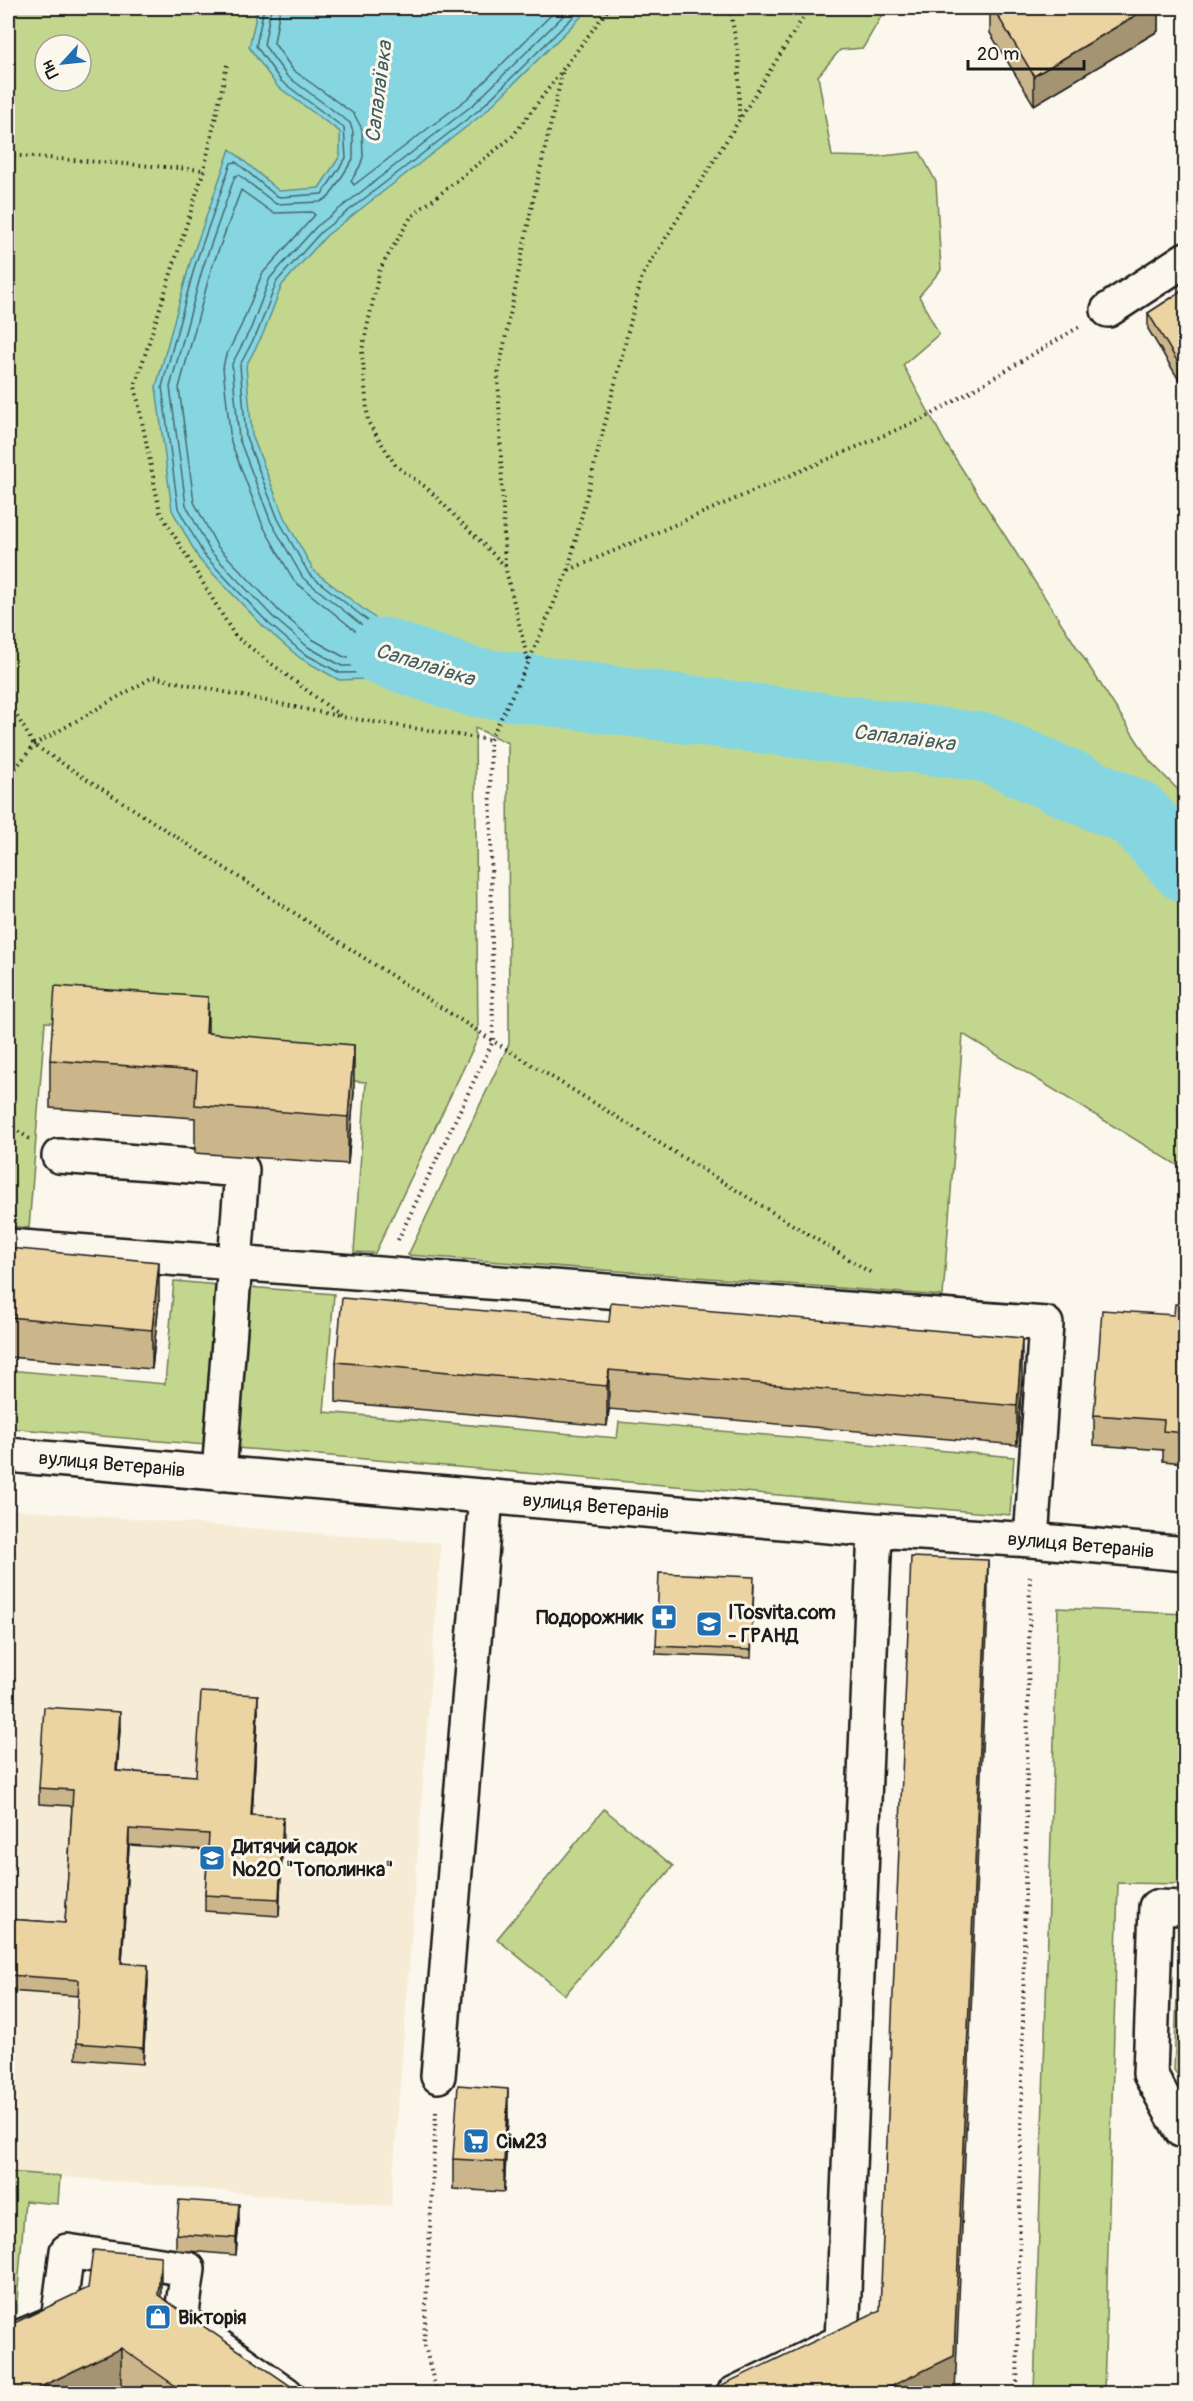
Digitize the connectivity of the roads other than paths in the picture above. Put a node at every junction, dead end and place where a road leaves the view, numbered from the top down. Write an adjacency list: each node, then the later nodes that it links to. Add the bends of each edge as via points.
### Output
1 (1185, 259): 2 (street)
2 (1108, 310)
3 (59, 1156): 5 (street, via 242,1170)
4 (8, 1246): 5 (street)
5 (234, 1263): 7 (street); 10 (street, via 1047,1324)
6 (8, 1455): 7 (street, вулиця Ветеранів)
7 (219, 1474): 8 (street, вулиця Ветеранів)
8 (486, 1496): 9 (street, вулиця Ветеранів); 13 (street)
9 (875, 1530): 10 (street, вулиця Ветеранів); 17 (street, via 842,2341)
10 (1031, 1540): 11 (street, вулиця Ветеранів)
11 (1185, 1554)
12 (1185, 1908): 14 (street, via 1156,1906 1150,2074 1181,2130)
13 (438, 2076)
14 (1185, 2130)
15 (8, 2342): 16 (street, via 58,2321 67,2251 188,2269 181,2320)
16 (286, 2394)
17 (733, 2394)

